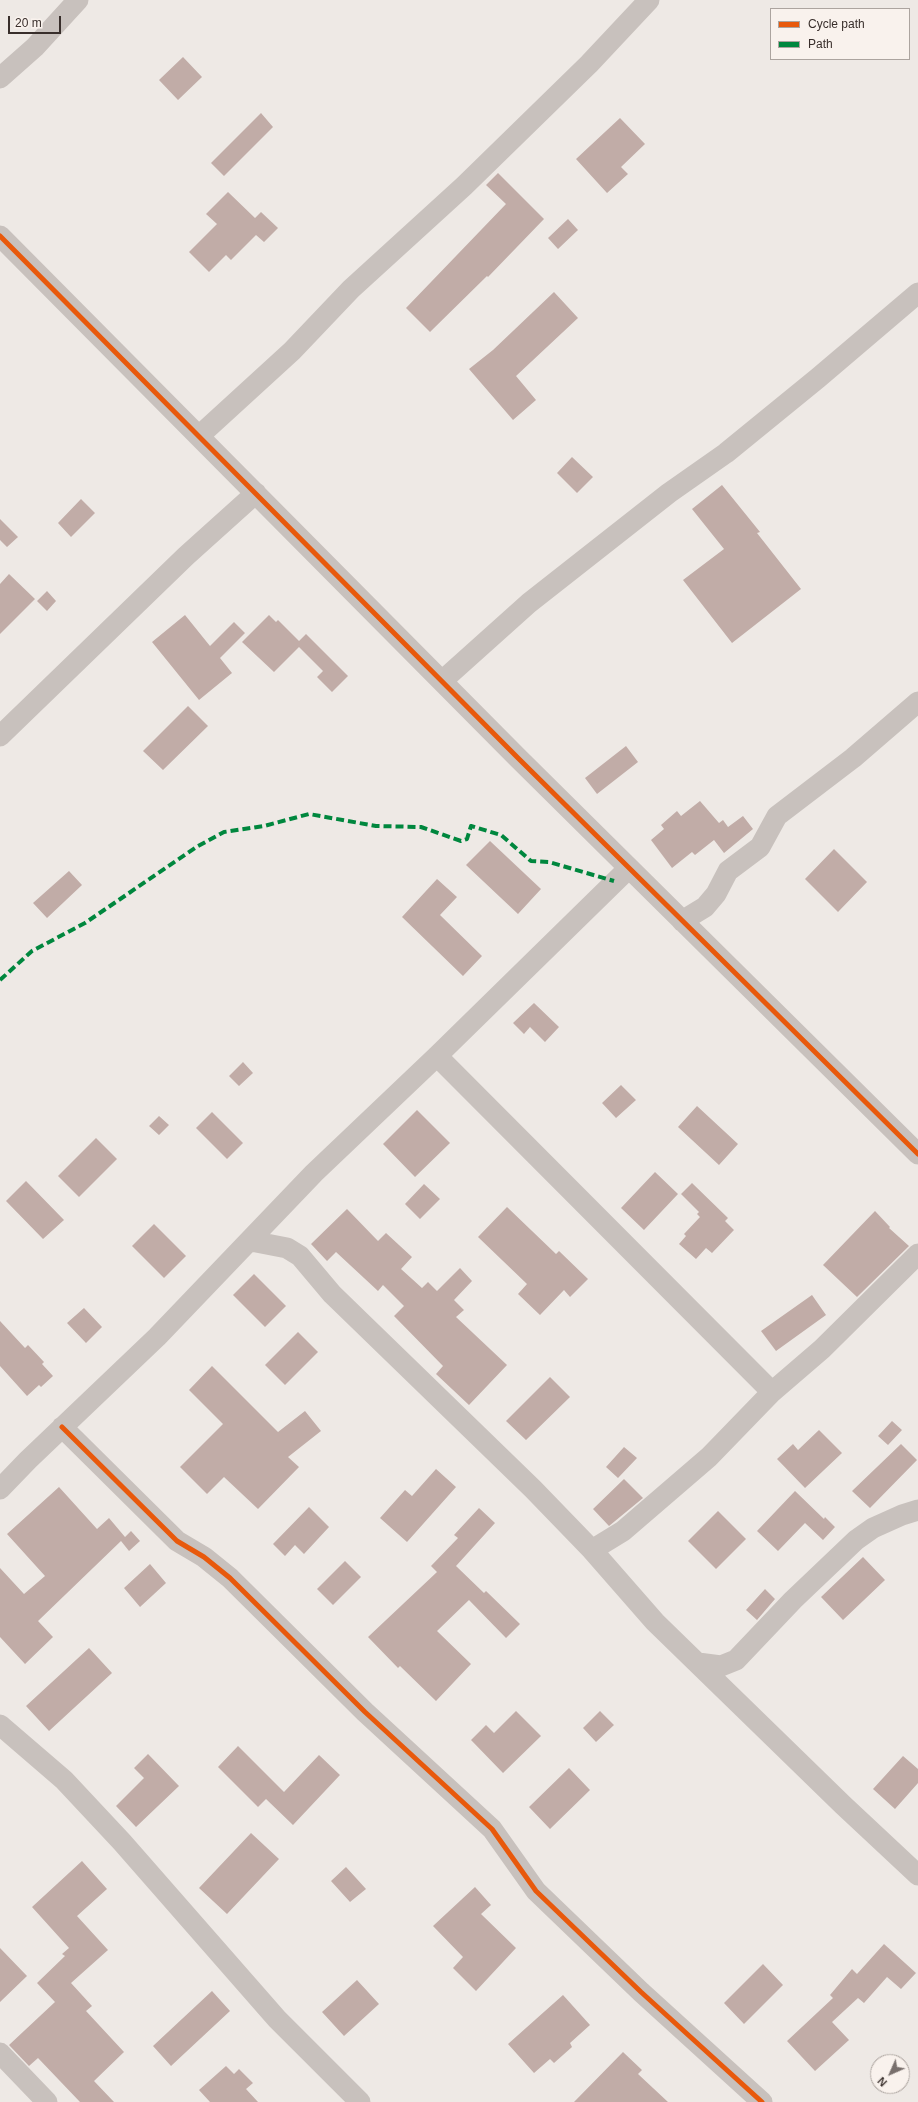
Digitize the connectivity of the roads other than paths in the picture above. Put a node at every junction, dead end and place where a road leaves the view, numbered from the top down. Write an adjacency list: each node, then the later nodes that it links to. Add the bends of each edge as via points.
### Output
1 (78, 0): 3 (street, via 35,47)
2 (649, 0): 6 (street, via 589,64 469,181 351,289 292,351)
3 (0, 78)
4 (0, 236): 6 (street)
5 (918, 293): 8 (street, via 726,453 669,493 530,603)
6 (199, 436): 7 (street)
7 (256, 493): 8 (street); 10 (street, via 186,556)
8 (442, 681): 11 (street)
9 (918, 702): 12 (street, via 853,758 777,816 760,847 728,871 716,894 704,908)
10 (0, 736)
11 (629, 868): 12 (street); 13 (street)
12 (682, 920): 14 (street)
13 (437, 1056): 15 (street, via 314,1173); 17 (street)
14 (918, 1154)
15 (251, 1241): 18 (street, via 157,1337); 21 (street, via 286,1248 300,1256 332,1294 533,1489)
16 (918, 1254): 17 (street, via 822,1349)
17 (772, 1392): 21 (street, via 709,1457 623,1531)
18 (62, 1427): 19 (street); 28 (street, via 177,1541 204,1557 230,1578 365,1712 492,1829 536,1891 641,1992)
19 (0, 1489)
20 (918, 1510): 22 (street, via 873,1528 856,1540 792,1600 736,1660 721,1666)
21 (592, 1550): 22 (street, via 655,1622)
22 (698, 1663): 24 (street, via 842,1805)
23 (0, 1725): 27 (street, via 64,1780 122,1842 277,2019)
24 (918, 1875)
25 (0, 2053): 26 (street)
26 (47, 2102)
27 (360, 2102)
28 (762, 2102)

